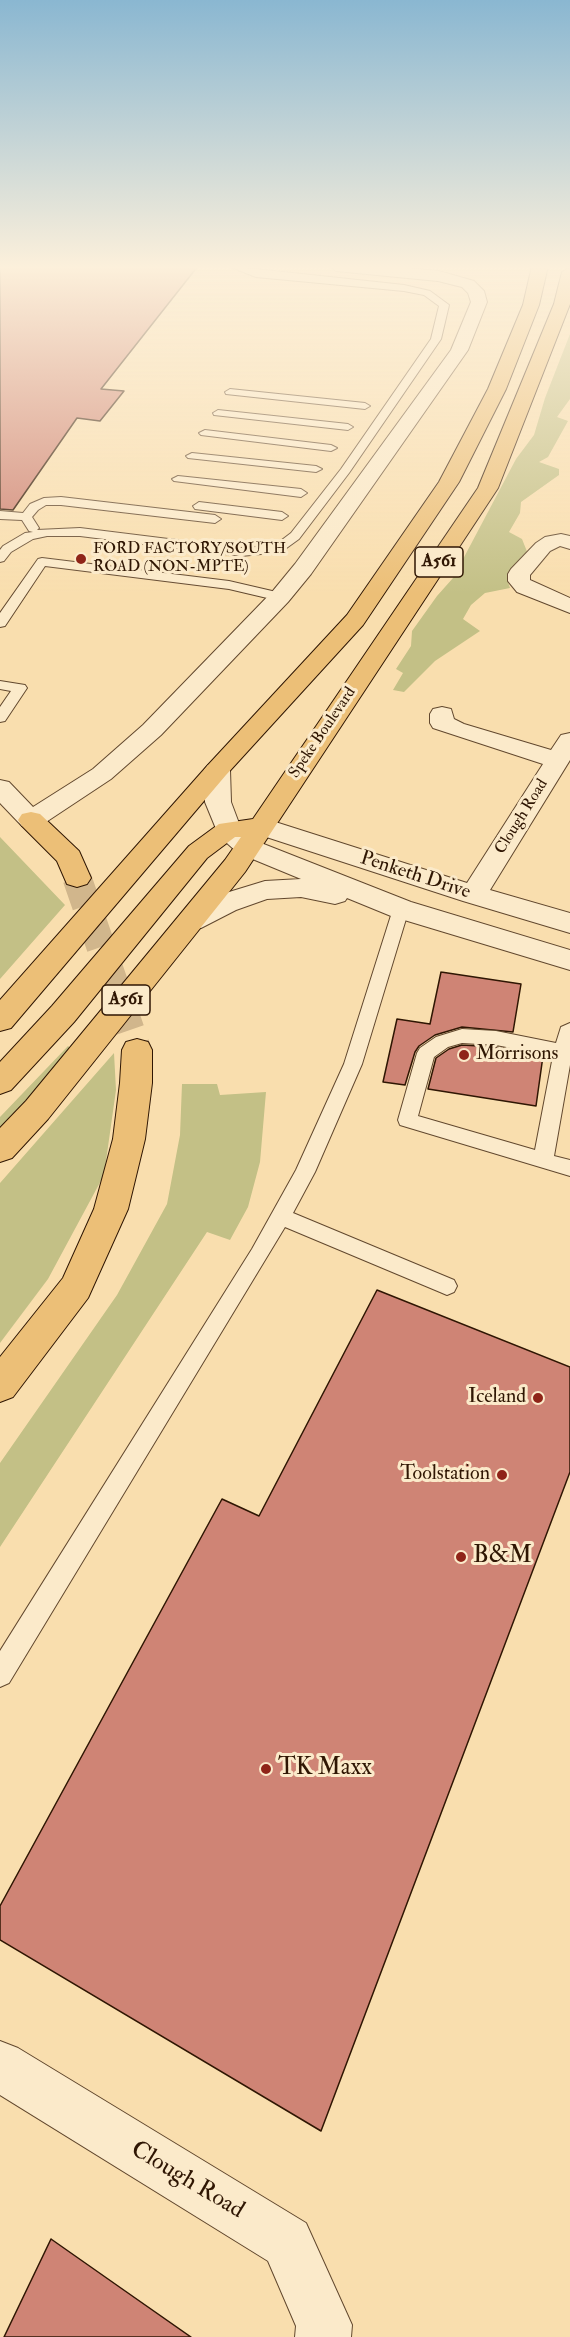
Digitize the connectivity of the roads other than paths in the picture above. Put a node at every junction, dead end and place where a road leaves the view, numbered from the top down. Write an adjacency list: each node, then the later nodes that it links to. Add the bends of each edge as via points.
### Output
1 (411, 375): 20 (lane, via 295,536 277,549 241,552 80,532)
2 (442, 375): 23 (street)
3 (503, 375): 30 (highway, A561, via 449,482 355,620)
4 (533, 375): 33 (highway, Speke Boulevard / A561, via 488,488)
5 (230, 392): 6 (lane)
6 (365, 406)
7 (218, 413): 8 (lane)
8 (348, 427)
9 (205, 433): 10 (lane)
10 (331, 448)
11 (192, 456): 12 (lane)
12 (316, 469)
13 (178, 479): 14 (lane)
14 (301, 493)
15 (164, 502): 17 (lane)
16 (0, 514): 18 (lane)
17 (282, 516)
18 (26, 517): 19 (lane, via 44,501 61,501); 20 (lane)
19 (215, 519)
20 (37, 534): 22 (lane, via 7,549)
21 (570, 543): 24 (street, via 552,541 543,547 519,574 519,581)
22 (0, 558)
23 (280, 597): 25 (lane, via 229,585 42,562); 32 (street, via 126,753 102,774)
24 (570, 606)
25 (0, 623)
26 (0, 685): 28 (lane, via 20,688)
27 (442, 714): 29 (street, via 442,723 455,729)
28 (0, 718)
29 (564, 750): 35 (street, Clough Road)
30 (218, 770): 33 (street, via 218,802); 40 (highway, A561)
31 (0, 788): 32 (street)
32 (31, 820): 34 (highway, via 69,857)
33 (245, 834): 35 (street, Penketh Drive); 36 (street, Penketh Drive); 37 (highway, Speke Boulevard / A561, via 235,866); 44 (highway, A561, via 198,852 63,1014)
34 (77, 878)
35 (473, 894): 38 (street, Penketh Drive)
36 (401, 909): 37 (street, Penketh Drive, via 301,888 265,890); 39 (street, Penketh Drive); 48 (lane, via 353,1064)
37 (190, 921): 45 (highway, Speke Boulevard / A561, via 37,1110)
38 (570, 923)
39 (570, 960)
40 (0, 1020)
41 (570, 1029): 43 (lane)
42 (136, 1050): 50 (highway, via 129,1139 111,1209 76,1287)
43 (564, 1051): 46 (lane); 46 (lane, via 496,1038 462,1036 442,1042 426,1053 407,1120)
44 (0, 1082)
45 (0, 1149)
46 (543, 1160): 47 (lane)
47 (568, 1162)
48 (280, 1216): 49 (lane); 51 (lane)
49 (447, 1286)
50 (0, 1385)
51 (0, 1674)
52 (0, 2066): 53 (street, Clough Road, via 287,2242 324,2325)
53 (323, 2337)

